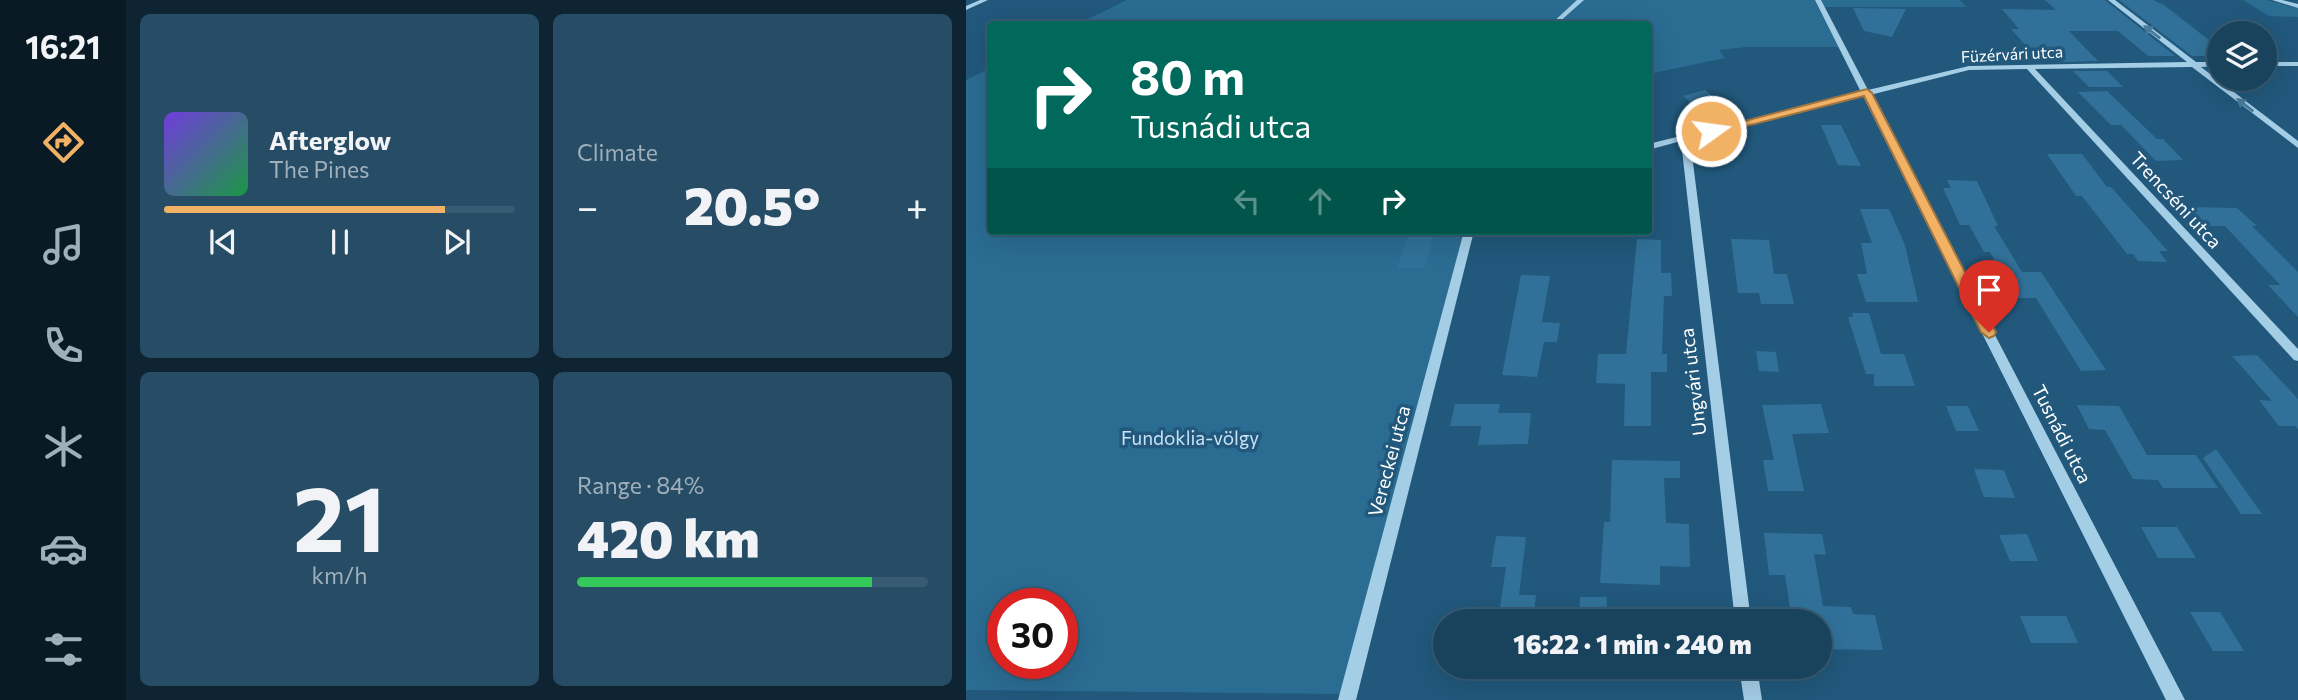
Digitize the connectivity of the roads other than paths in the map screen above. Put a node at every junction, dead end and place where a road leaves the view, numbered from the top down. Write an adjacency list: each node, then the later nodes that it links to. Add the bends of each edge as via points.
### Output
1 (985, 0): 7 (street)
2 (1581, 0): 8 (street)
3 (1818, 0): 14 (street, Tusnádi utca)
4 (2111, 0): 9 (street, one-way to 4)
5 (2275, 0): 6 (street)
6 (2298, 6)
7 (966, 8)
8 (1557, 21)
9 (2193, 64): 10 (street, Füzérvári utca); 13 (street, Füzérvári utca); 16 (street, one-way to 9)
10 (2207, 64)
11 (2277, 64): 12 (street)
12 (2298, 64)
13 (2028, 66): 14 (street, Füzérvári utca, via 1969,68); 19 (street, Trencséni utca)
14 (1867, 93): 15 (street, Füzérvári utca); 24 (street, Tusnádi utca)
15 (1685, 138): 17 (street, Füzérvári utca); 20 (street, Ungvári utca)
16 (2298, 145)
17 (1652, 146)
18 (1468, 235): 22 (street, Vereckei utca)
19 (2298, 357)
20 (1742, 609)
21 (1749, 679): 23 (street)
22 (1347, 700)
23 (1752, 700)
24 (2176, 700)

